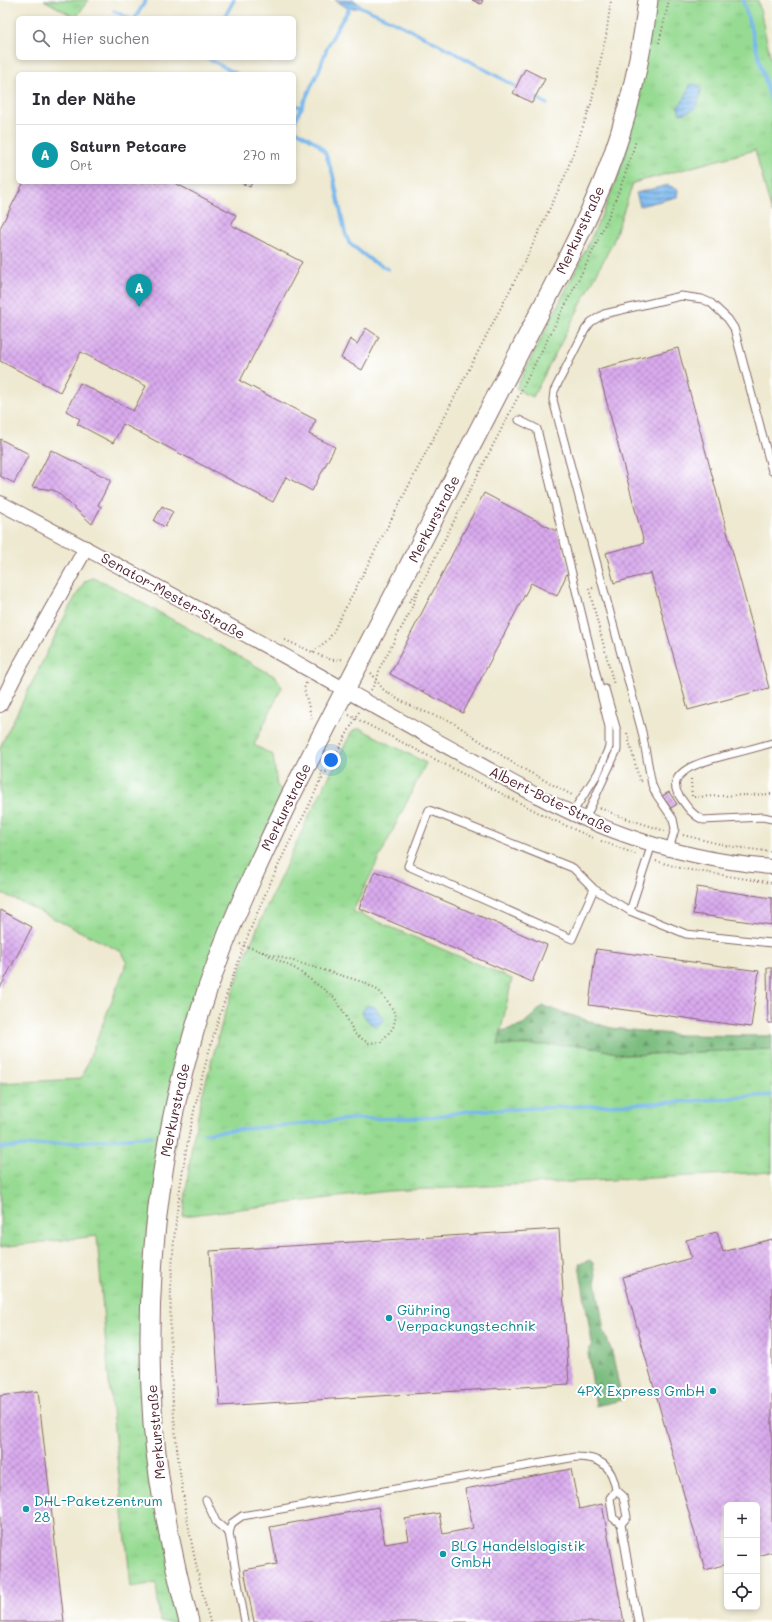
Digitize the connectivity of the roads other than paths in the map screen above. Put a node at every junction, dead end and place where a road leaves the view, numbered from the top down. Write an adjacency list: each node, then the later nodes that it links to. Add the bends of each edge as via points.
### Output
1 (648, 0): 7 (street, Merkurstraße, via 635,79 605,176 576,242)
2 (520, 420): 6 (lane, via 537,429)
3 (772, 471): 14 (lane, via 734,328 719,310 702,299 670,297 604,314 591,322 554,391 553,400 642,732 652,785 673,819 675,829)
4 (0, 503): 5 (street, Senator-Mester-Straße)
5 (86, 548): 7 (street, Senator-Mester-Straße); 8 (street)
6 (586, 627): 10 (lane, via 609,727 609,747 598,772); 11 (lane, via 618,731 617,750)
7 (345, 690): 10 (street, Albert-Bote-Straße, via 506,780); 23 (street, Merkurstraße, via 265,849 226,939 187,1056 174,1112 160,1194 152,1280 150,1355 153,1424 171,1549)
8 (0, 705)
9 (772, 743): 12 (lane, via 697,764 680,774 676,781 677,793 688,809 704,820 763,817)
10 (572, 813): 11 (street, Albert-Bote-Straße)
11 (585, 819): 13 (street, Albert-Bote-Straße)
12 (772, 819)
13 (652, 844): 14 (street, Albert-Bote-Straße); 17 (lane)
14 (669, 849): 15 (street, Albert-Bote-Straße, via 719,860)
15 (772, 867)
16 (594, 889): 16 (lane, via 573,868 429,810 408,866 572,939); 17 (lane)
17 (630, 911): 18 (lane, via 686,934)
18 (772, 943)
19 (616, 1490): 21 (lane, via 610,1498 613,1518); 21 (lane, via 624,1496 627,1517); 22 (lane, via 614,1479 605,1464 591,1457 576,1457 242,1516 232,1523)
20 (206, 1500): 22 (lane, via 216,1522)
21 (621, 1524): 25 (lane)
22 (229, 1533): 24 (lane)
23 (189, 1622)
24 (245, 1622)
25 (638, 1622)

